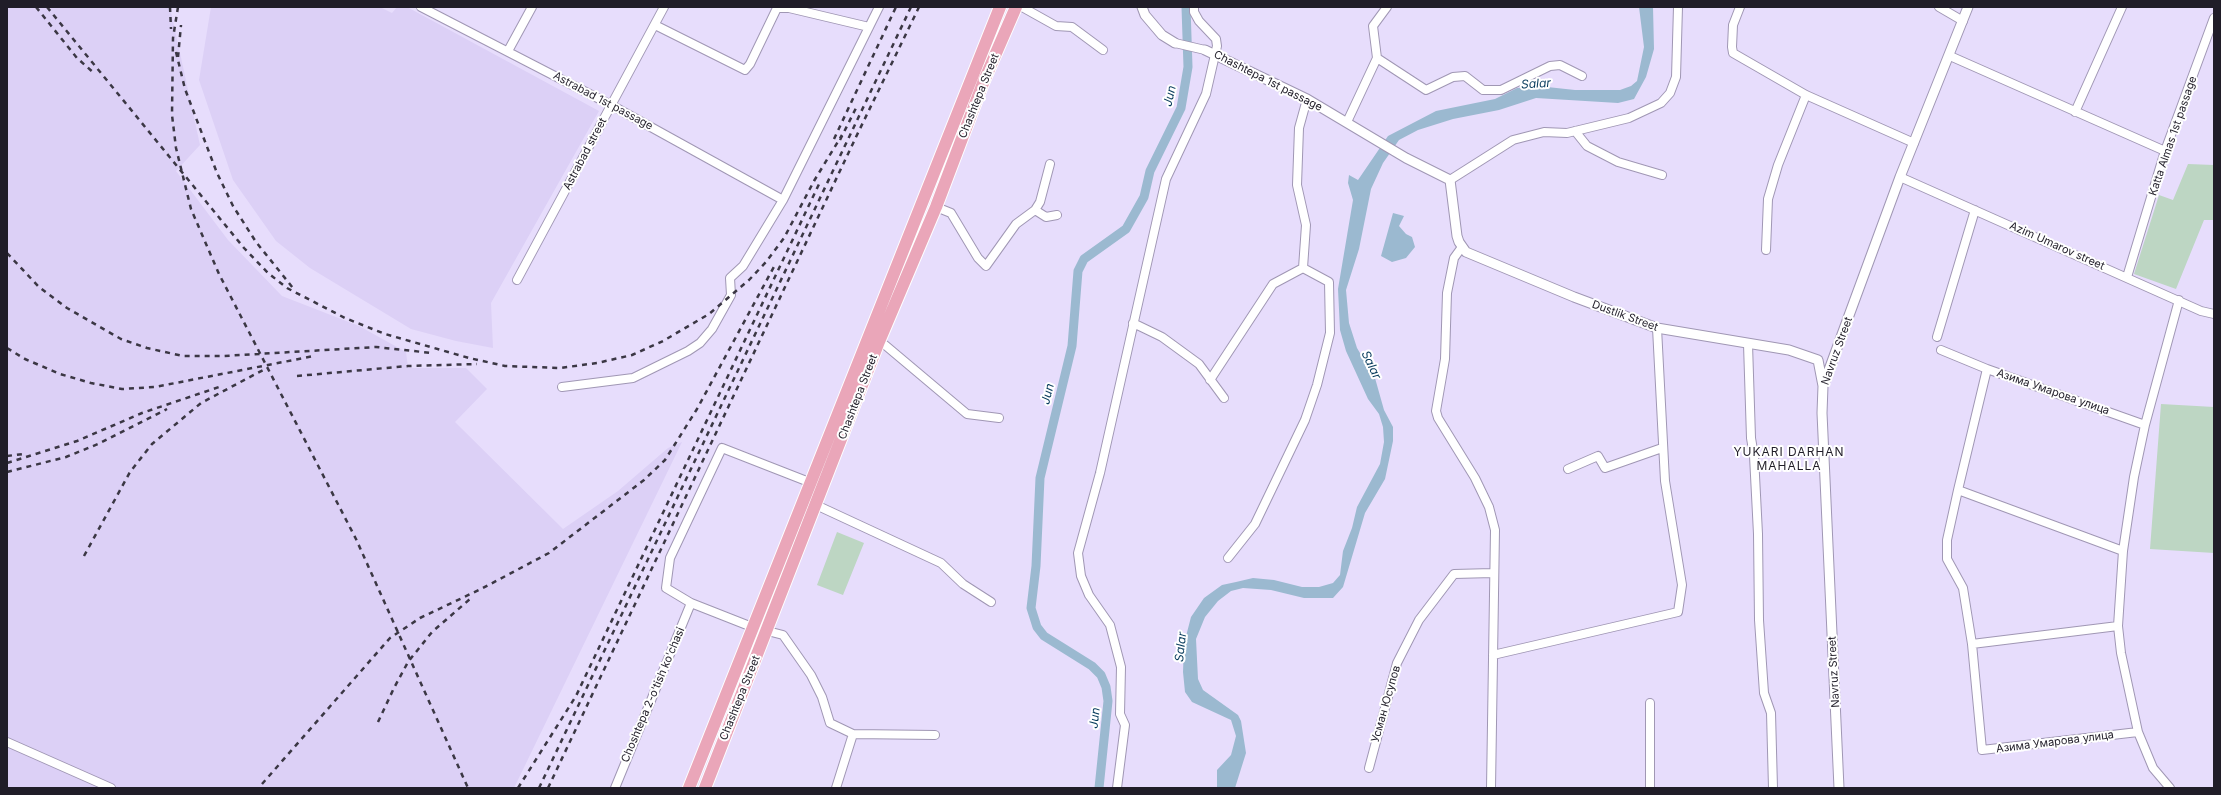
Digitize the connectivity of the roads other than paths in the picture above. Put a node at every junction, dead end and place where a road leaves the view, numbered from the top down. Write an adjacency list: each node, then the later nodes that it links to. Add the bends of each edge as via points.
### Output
1 (421, 7): 23 (street, Astrabad 1st passage)
2 (532, 7): 23 (street)
3 (664, 7): 18 (street, Astrabad street)
4 (879, 7): 19 (street)
5 (1000, 7): 69 (main road, Chashtepa Street)
6 (1016, 7): 41 (main road, Chashtepa Street, via 983,83)
7 (1022, 7): 21 (street, via 1056,26 1072,27)
8 (1142, 7): 20 (street, Chashtepa 1st passage, via 1145,15 1162,35)
9 (1194, 7): 24 (street, via 1199,21 1216,39)
10 (1387, 7): 26 (street, via 1373,26)
11 (1678, 7): 33 (street, via 1676,77 1670,93 1661,103 1647,111)
12 (1740, 7): 28 (street, via 1733,25 1733,53)
13 (1939, 7): 17 (street)
14 (1968, 7): 17 (street, Navruz Street)
15 (2122, 7): 31 (street)
16 (2214, 18): 35 (street, Katta Almas 1st passage)
17 (1963, 21): 25 (street, Navruz Street)
18 (654, 25): 19 (street, via 745,70 777,8 789,8); 30 (street, Astrabad street)
19 (870, 27): 40 (street)
20 (1175, 43): 22 (street, Chashtepa 1st passage)
21 (1102, 50)
22 (1205, 50): 24 (street, Chashtepa 1st passage)
23 (508, 51): 30 (street, Astrabad 1st passage)
24 (1215, 53): 29 (street, Chashtepa 1st passage); 52 (street, via 1206,94 1166,180)
25 (1950, 56): 31 (street); 34 (street, Navruz Street)
26 (1377, 58): 27 (street, via 1426,90 1453,77 1465,76 1483,90 1501,90 1550,66 1560,65); 32 (street)
27 (1582, 76)
28 (1806, 94): 34 (street); 46 (street, via 1778,165 1768,199)
29 (1306, 99): 32 (street, Chashtepa 1st passage); 47 (street, via 1299,128 1296,185 1306,225)
30 (611, 105): 40 (street, Astrabad 1st passage); 49 (street, Astrabad street)
31 (2075, 112): 35 (street)
32 (1347, 122): 39 (street, Chashtepa 1st passage, via 1406,158)
33 (1575, 131): 37 (street, via 1587,146 1618,162); 39 (street, via 1544,132 1513,140)
34 (1914, 143): 38 (street, Navruz Street)
35 (2166, 150): 48 (street, Katta Almas 1st passage)
36 (1050, 164): 42 (street, via 1040,202)
37 (1662, 175)
38 (1900, 177): 43 (street, Azim Umarov street); 59 (street, Navruz Street)
39 (1450, 180): 45 (street, via 1457,236)
40 (783, 200): 63 (street, via 743,266 730,278 731,296 712,329 700,343 633,378)
41 (936, 207): 42 (street, via 951,213 978,258 986,266 1016,224); 55 (main road, Chashtepa Street)
42 (1034, 210): 44 (street, via 1046,217)
43 (1975, 210): 48 (street, Azim Umarov street); 54 (street)
44 (1056, 215)
45 (1462, 247): 53 (street, Dustlik Street, via 1471,255); 74 (street, via 1454,258 1447,293 1445,359 1436,412 1475,478 1493,518)
46 (1766, 250)
47 (1303, 268): 61 (street, via 1273,284); 73 (street, via 1328,282 1330,333 1318,385 1305,420 1255,524)
48 (2127, 277): 50 (street, Azim Umarov street)
49 (517, 280)
50 (2179, 300): 51 (street, Azim Umarov street, via 2201,311); 66 (street)
51 (2214, 314)
52 (1133, 323): 61 (street, via 1162,337 1198,364); 93 (street, via 1100,473 1078,553 1081,576 1089,595 1110,626 1121,667 1120,714 1125,725)
53 (1656, 328): 56 (street, Dustlik Street); 67 (street)
54 (1937, 337)
55 (878, 344): 65 (street, via 885,345 967,414); 71 (main road, Chashtepa Street)
56 (1748, 344): 58 (street, Dustlik Street, via 1789,350); 96 (street, via 1760,627 1764,693 1771,713)
57 (1941, 350): 60 (street)
58 (1818, 360): 59 (street, Dustlik Street); 62 (street)
59 (1833, 363): 62 (street, Navruz Street)
60 (1987, 370): 66 (street, Азима Умарова улица); 70 (street, Азима Умарова улица)
61 (1210, 380): 64 (street)
62 (1823, 386): 97 (street, Navruz Street, via 1822,413)
63 (562, 387)
64 (1224, 398)
65 (999, 418)
66 (2145, 425): 72 (street, via 2129,505)
67 (1662, 448): 68 (street, via 1605,468 1598,456); 81 (street, via 1682,585 1678,612)
68 (1568, 469)
69 (809, 482): 76 (street, via 722,448 670,558 666,588); 78 (main road, Chashtepa Street)
70 (1958, 490): 72 (street); 80 (street, Азима Умарова улица, via 1947,540 1947,559 1963,588)
71 (816, 505): 75 (street, via 941,563 963,584); 79 (main road, Chashtepa Street)
72 (2123, 551): 77 (street)
73 (1228, 558)
74 (1493, 574): 81 (street); 87 (street, Усман Юсупов, via 1454,574 1419,620 1397,663)
75 (991, 602)
76 (691, 603): 78 (street); 89 (street, Choshtepa 2-o'tish ko'chasi)
77 (2118, 626): 80 (street); 83 (street, via 2121,653)
78 (752, 627): 79 (street); 90 (main road, Chashtepa Street)
79 (767, 630): 84 (street, via 783,635 811,675 822,697 830,723); 91 (main road, Chashtepa Street)
80 (1972, 644): 83 (street, Азима Умарова улица, via 1982,750)
81 (1493, 655): 94 (street)
82 (1650, 703): 95 (street)
83 (2138, 732): 98 (street, via 2153,768)
84 (853, 734): 85 (street); 92 (street)
85 (935, 735)
86 (7, 742): 88 (street)
87 (1369, 768)
88 (111, 788)
89 (615, 788)
90 (689, 788)
91 (705, 788)
92 (836, 788)
93 (1117, 788)
94 (1491, 788)
95 (1650, 788)
96 (1773, 788)
97 (1839, 788)
98 (2170, 788)

